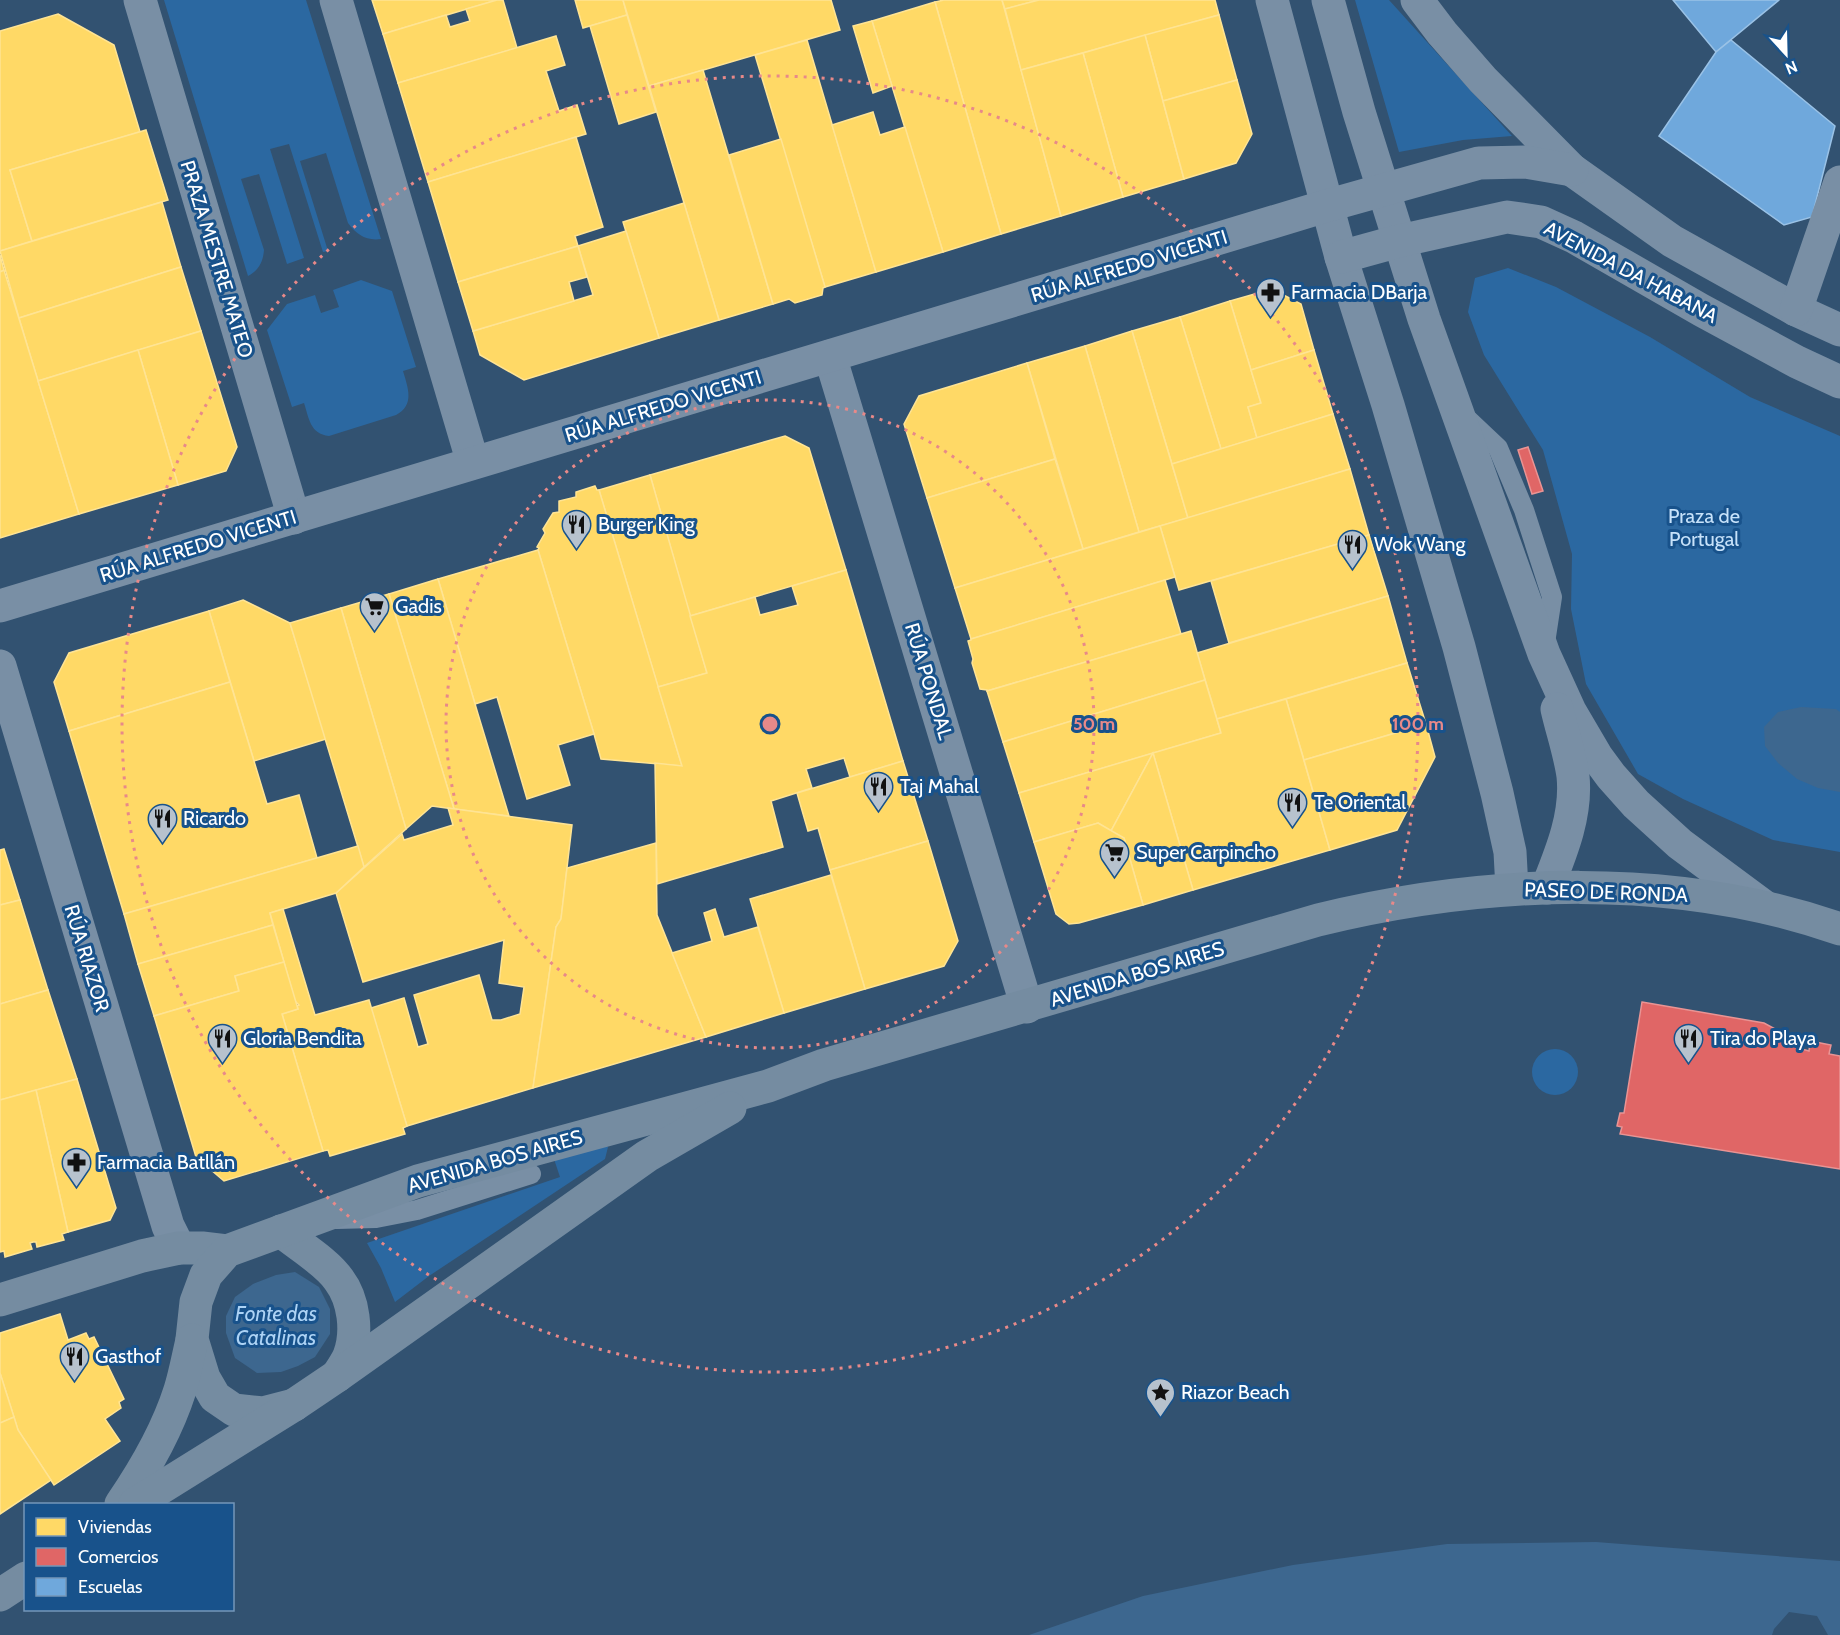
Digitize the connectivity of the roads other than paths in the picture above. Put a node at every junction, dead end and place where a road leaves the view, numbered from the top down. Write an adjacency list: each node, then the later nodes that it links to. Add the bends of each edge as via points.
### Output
1 (140, 0): 17 (street, PRAZA MESTRE MATEO)
2 (336, 0): 16 (street)
3 (1272, 0): 9 (street)
4 (1328, 0): 8 (street)
5 (1417, 0): 6 (street, via 1483,80)
6 (1572, 170): 8 (street, RÚA ALFREDO VICENTI, via 1525,162 1479,163); 12 (street, via 1672,241)
7 (1840, 182): 12 (street)
8 (1383, 189): 9 (street, RÚA ALFREDO VICENTI); 10 (street)
9 (1326, 206): 11 (street); 14 (street, RÚA ALFREDO VICENTI)
10 (1399, 241): 11 (street, AVENIDA DA HABANA); 15 (street, AVENIDA DA HABANA, via 1507,217 1541,222); 19 (street)
11 (1341, 257): 22 (street, via 1459,646 1510,852)
12 (1796, 310): 13 (street)
13 (1840, 330)
14 (830, 356): 16 (street, RÚA ALFREDO VICENTI); 25 (street, RÚA PONDAL)
15 (1840, 382)
16 (473, 463): 17 (street, RÚA ALFREDO VICENTI)
17 (294, 518): 18 (street, RÚA ALFREDO VICENTI)
18 (0, 606)
19 (1544, 654): 21 (street, via 1572,776 1572,806 1565,841); 23 (street, via 1570,711 1611,776 1680,844)
20 (0, 666): 30 (street, RÚA RIAZOR, via 168,1226)
21 (1547, 888): 22 (main road, PASEO DE RONDA); 23 (main road, PASEO DE RONDA, via 1685,893)
22 (1512, 889): 25 (main road, AVENIDA BOS AIRES, via 1372,907)
23 (1765, 907): 24 (main road, PASEO DE RONDA)
24 (1831, 922)
25 (1027, 1007): 26 (main road, AVENIDA BOS AIRES, via 824,1065)
26 (768, 1086): 28 (main road, AVENIDA BOS AIRES, via 418,1180); 34 (main road, AVENIDA BOS AIRES, via 647,1156)
27 (531, 1174): 28 (lane, via 417,1210 376,1218)
28 (315, 1219): 29 (main road, AVENIDA BOS AIRES)
29 (281, 1231): 31 (main road, AVENIDA BOS AIRES); 34 (main road, via 339,1279 351,1303 354,1328 350,1354)
30 (179, 1248): 31 (main road); 32 (main road)
31 (227, 1251): 33 (main road, via 206,1275 196,1302)
32 (0, 1300)
33 (192, 1339): 35 (main road, via 204,1378 215,1397 234,1410 263,1413); 36 (main road, via 180,1390 161,1439)
34 (337, 1376): 35 (main road)
35 (294, 1405): 37 (main road)
36 (122, 1503)
37 (137, 1503)
38 (24, 1579): 39 (main road)
39 (0, 1595)

